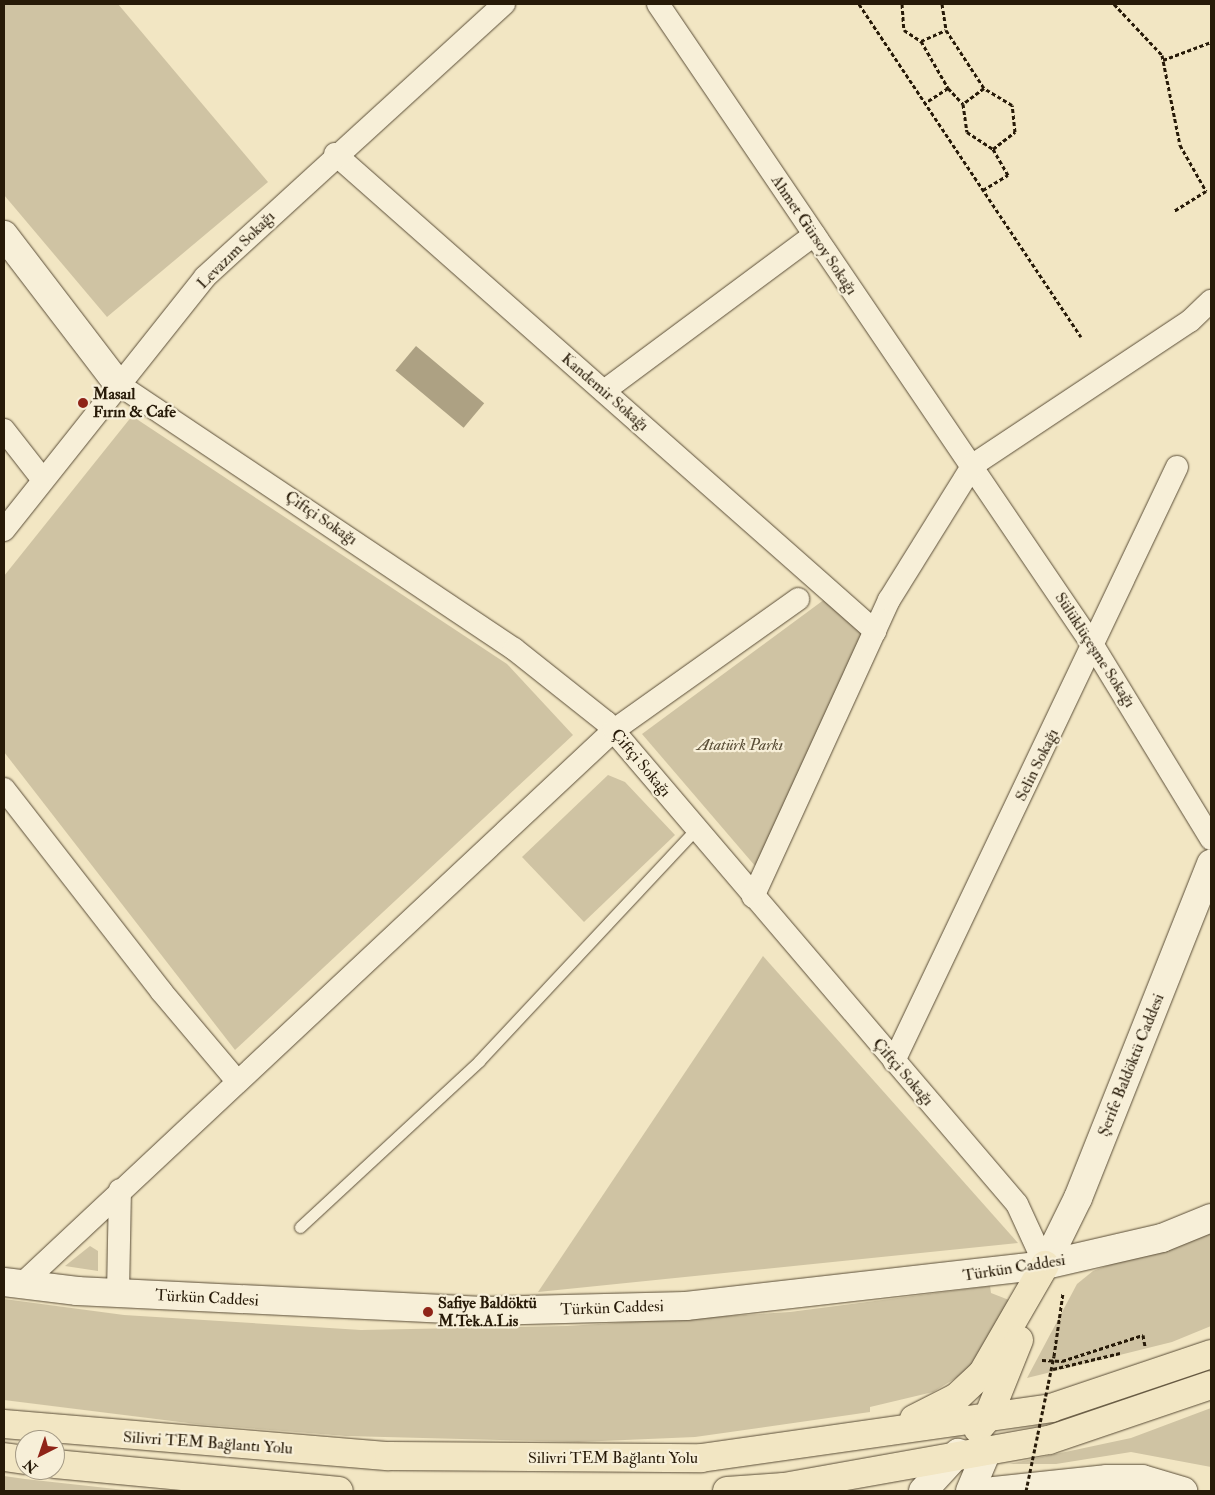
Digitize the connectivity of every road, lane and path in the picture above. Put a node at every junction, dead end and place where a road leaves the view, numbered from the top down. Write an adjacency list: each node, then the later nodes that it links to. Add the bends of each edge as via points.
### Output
1 (504, 4): 16 (street, Levazım Sokağı)
2 (658, 4): 20 (street, Ahmet Gürsoy Sokağı)
3 (859, 4): 13 (path)
4 (902, 4): 8 (path, via 904,30)
5 (942, 4): 7 (path)
6 (1114, 4): 10 (path)
7 (946, 30): 8 (path); 12 (path)
8 (921, 41): 11 (path)
9 (1211, 42): 10 (path)
10 (1163, 60): 18 (path, via 1180,145 1206,192)
11 (948, 88): 13 (path); 14 (path)
12 (984, 88): 14 (path); 15 (path, via 1012,105 1015,132)
13 (925, 103): 17 (path)
14 (963, 104): 15 (path, via 967,132)
15 (993, 149): 17 (path, via 1008,175)
16 (335, 154): 23 (street, Levazım Sokağı, via 205,277); 24 (street, Kandemir Sokağı)
17 (983, 191): 22 (path)
18 (1174, 211)
19 (4, 235): 23 (street)
20 (814, 235): 24 (street); 26 (street, Ahmet Gürsoy Sokağı)
21 (1211, 301): 26 (street, via 1190,320)
22 (1081, 338)
23 (118, 384): 28 (street, Levazım Sokağı); 33 (street, Çiftçi Sokağı, via 514,649)
24 (604, 391): 31 (street, Kandemir Sokağı)
25 (4, 430): 28 (street)
26 (973, 465): 31 (street); 32 (street, Sülüklüçeşme Sokağı)
27 (1177, 467): 32 (street, Selin Sokağı)
28 (43, 480): 29 (street, Levazım Sokağı)
29 (4, 530)
30 (798, 599): 33 (street)
31 (875, 631): 38 (street)
32 (1094, 647): 36 (street, Sülüklüçeşme Sokağı); 39 (street, Selin Sokağı)
33 (614, 730): 35 (street, Çiftçi Sokağı); 40 (street)
34 (4, 789): 40 (street, via 161,991)
35 (697, 828): 38 (street, Çiftçi Sokağı); 43 (lane, via 479,1061)
36 (1211, 839)
37 (1211, 863): 44 (street, Şerife Baldöktü Caddesi, via 1078,1198)
38 (753, 897): 39 (street, Çiftçi Sokağı)
39 (894, 1061): 44 (street, Çiftçi Sokağı, via 1018,1204)
40 (237, 1081): 41 (street)
41 (120, 1190): 45 (street); 47 (street)
42 (1211, 1218): 44 (street, Türkün Caddesi, via 1162,1238)
43 (300, 1227)
44 (1045, 1265): 46 (path); 47 (street, Türkün Caddesi, via 657,1307 484,1312); 55 (highway); 57 (highway, via 982,1374 931,1413)
45 (13, 1283): 47 (street, Türkün Caddesi)
46 (1063, 1292): 48 (path); 53 (path, bridge)
47 (118, 1293)
48 (1053, 1299)
49 (1136, 1348): 52 (path, via 1146,1346 1143,1335 1062,1361)
50 (1127, 1351): 53 (path)
51 (1211, 1354): 55 (highway, Silivri TEM Bağlantı Yolu, via 1051,1408)
52 (1037, 1360)
53 (1052, 1369): 68 (path, bridge)
54 (1211, 1386): 58 (highway, via 1049,1440)
55 (988, 1417): 57 (highway, Silivri TEM Bağlantı Yolu); 58 (highway); 59 (highway)
56 (4, 1424): 57 (highway, Silivri TEM Bağlantı Yolu, via 390,1456 597,1459 701,1458)
57 (880, 1431)
58 (987, 1451): 59 (highway); 66 (street)
59 (958, 1453): 61 (highway); 65 (street)
60 (65, 1465): 62 (highway)
61 (784, 1487): 63 (highway); 64 (highway)
62 (339, 1491)
63 (727, 1491)
64 (845, 1491)
65 (924, 1491)
66 (970, 1491)
67 (994, 1491): 69 (street, via 1107,1479 1142,1479)
68 (1026, 1491)
69 (1183, 1491)

